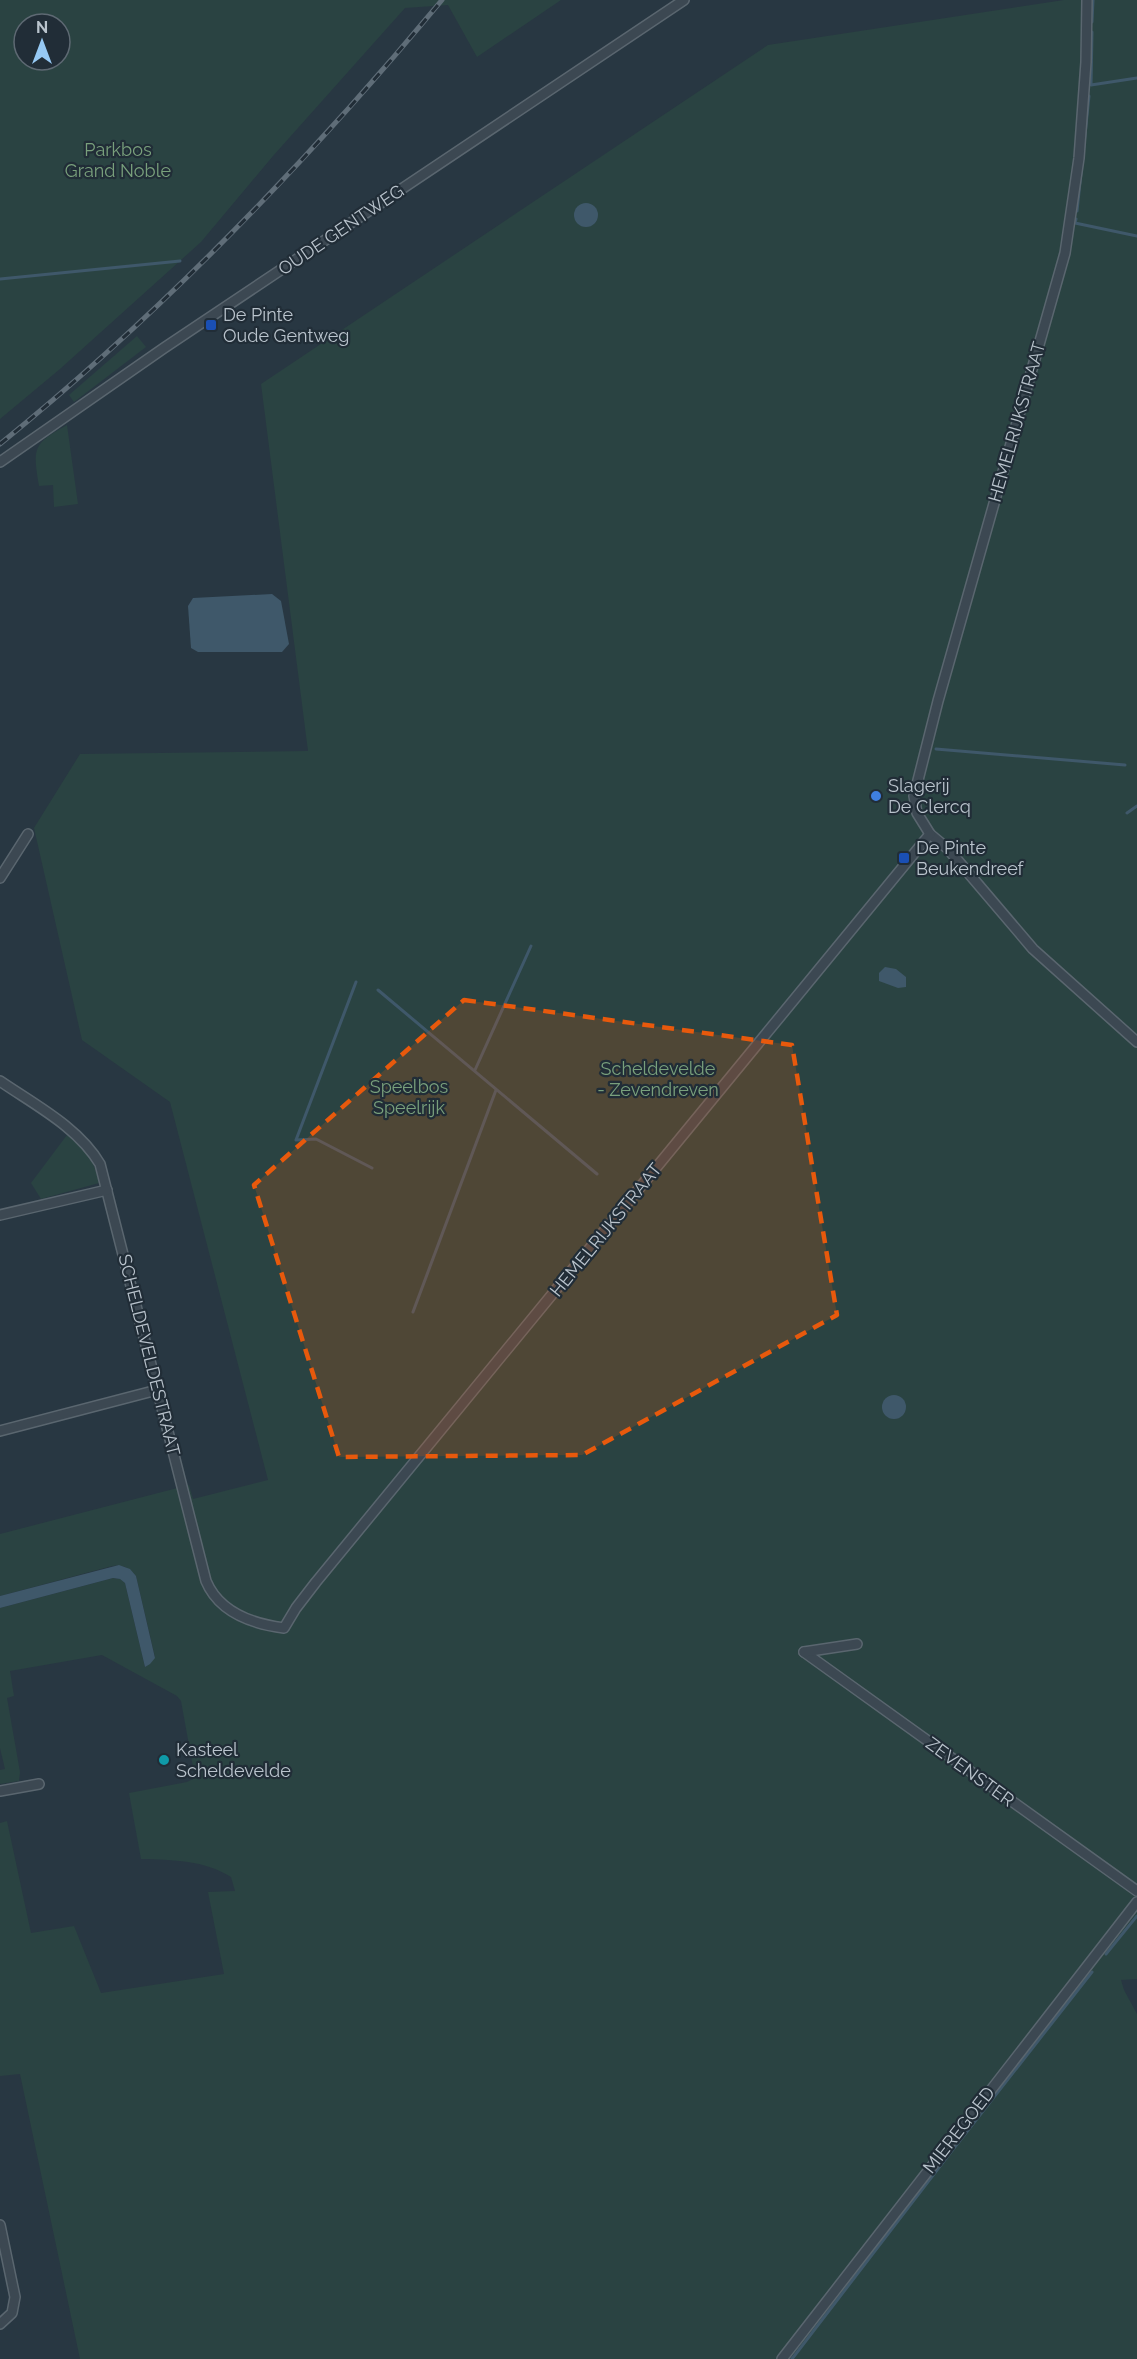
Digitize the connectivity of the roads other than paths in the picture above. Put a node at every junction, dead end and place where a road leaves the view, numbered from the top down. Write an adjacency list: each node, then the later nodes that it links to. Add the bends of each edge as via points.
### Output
1 (684, 0): 3 (street, OUDE GENTWEG)
2 (1087, 0): 5 (street, HEMELRIJKSTRAAT, via 1079,158 1065,253 916,781 917,813)
3 (0, 462)
4 (28, 834): 6 (street)
5 (930, 834): 7 (street, HEMELRIJKSTRAAT, via 948,849 1033,949); 13 (street, HEMELRIJKSTRAAT, via 316,1582)
6 (0, 878)
7 (1137, 1042)
8 (0, 1080): 9 (street, SCHELDEVELDESTRAAT, via 78,1135 100,1164)
9 (107, 1190): 10 (street); 11 (street, SCHELDEVELDESTRAAT)
10 (0, 1215)
11 (158, 1390): 12 (street); 13 (street, SCHELDEVELDESTRAAT, via 210,1590 238,1615)
12 (0, 1431)
13 (284, 1628)
14 (857, 1644): 17 (street, ZEVENSTER, via 804,1652)
15 (39, 1784): 16 (street)
16 (0, 1791)
17 (1137, 1891)
18 (1137, 1902): 21 (street, MIEREGOED)
19 (0, 2225): 20 (street, via 15,2297 12,2313)
20 (0, 2324)
21 (782, 2359)

